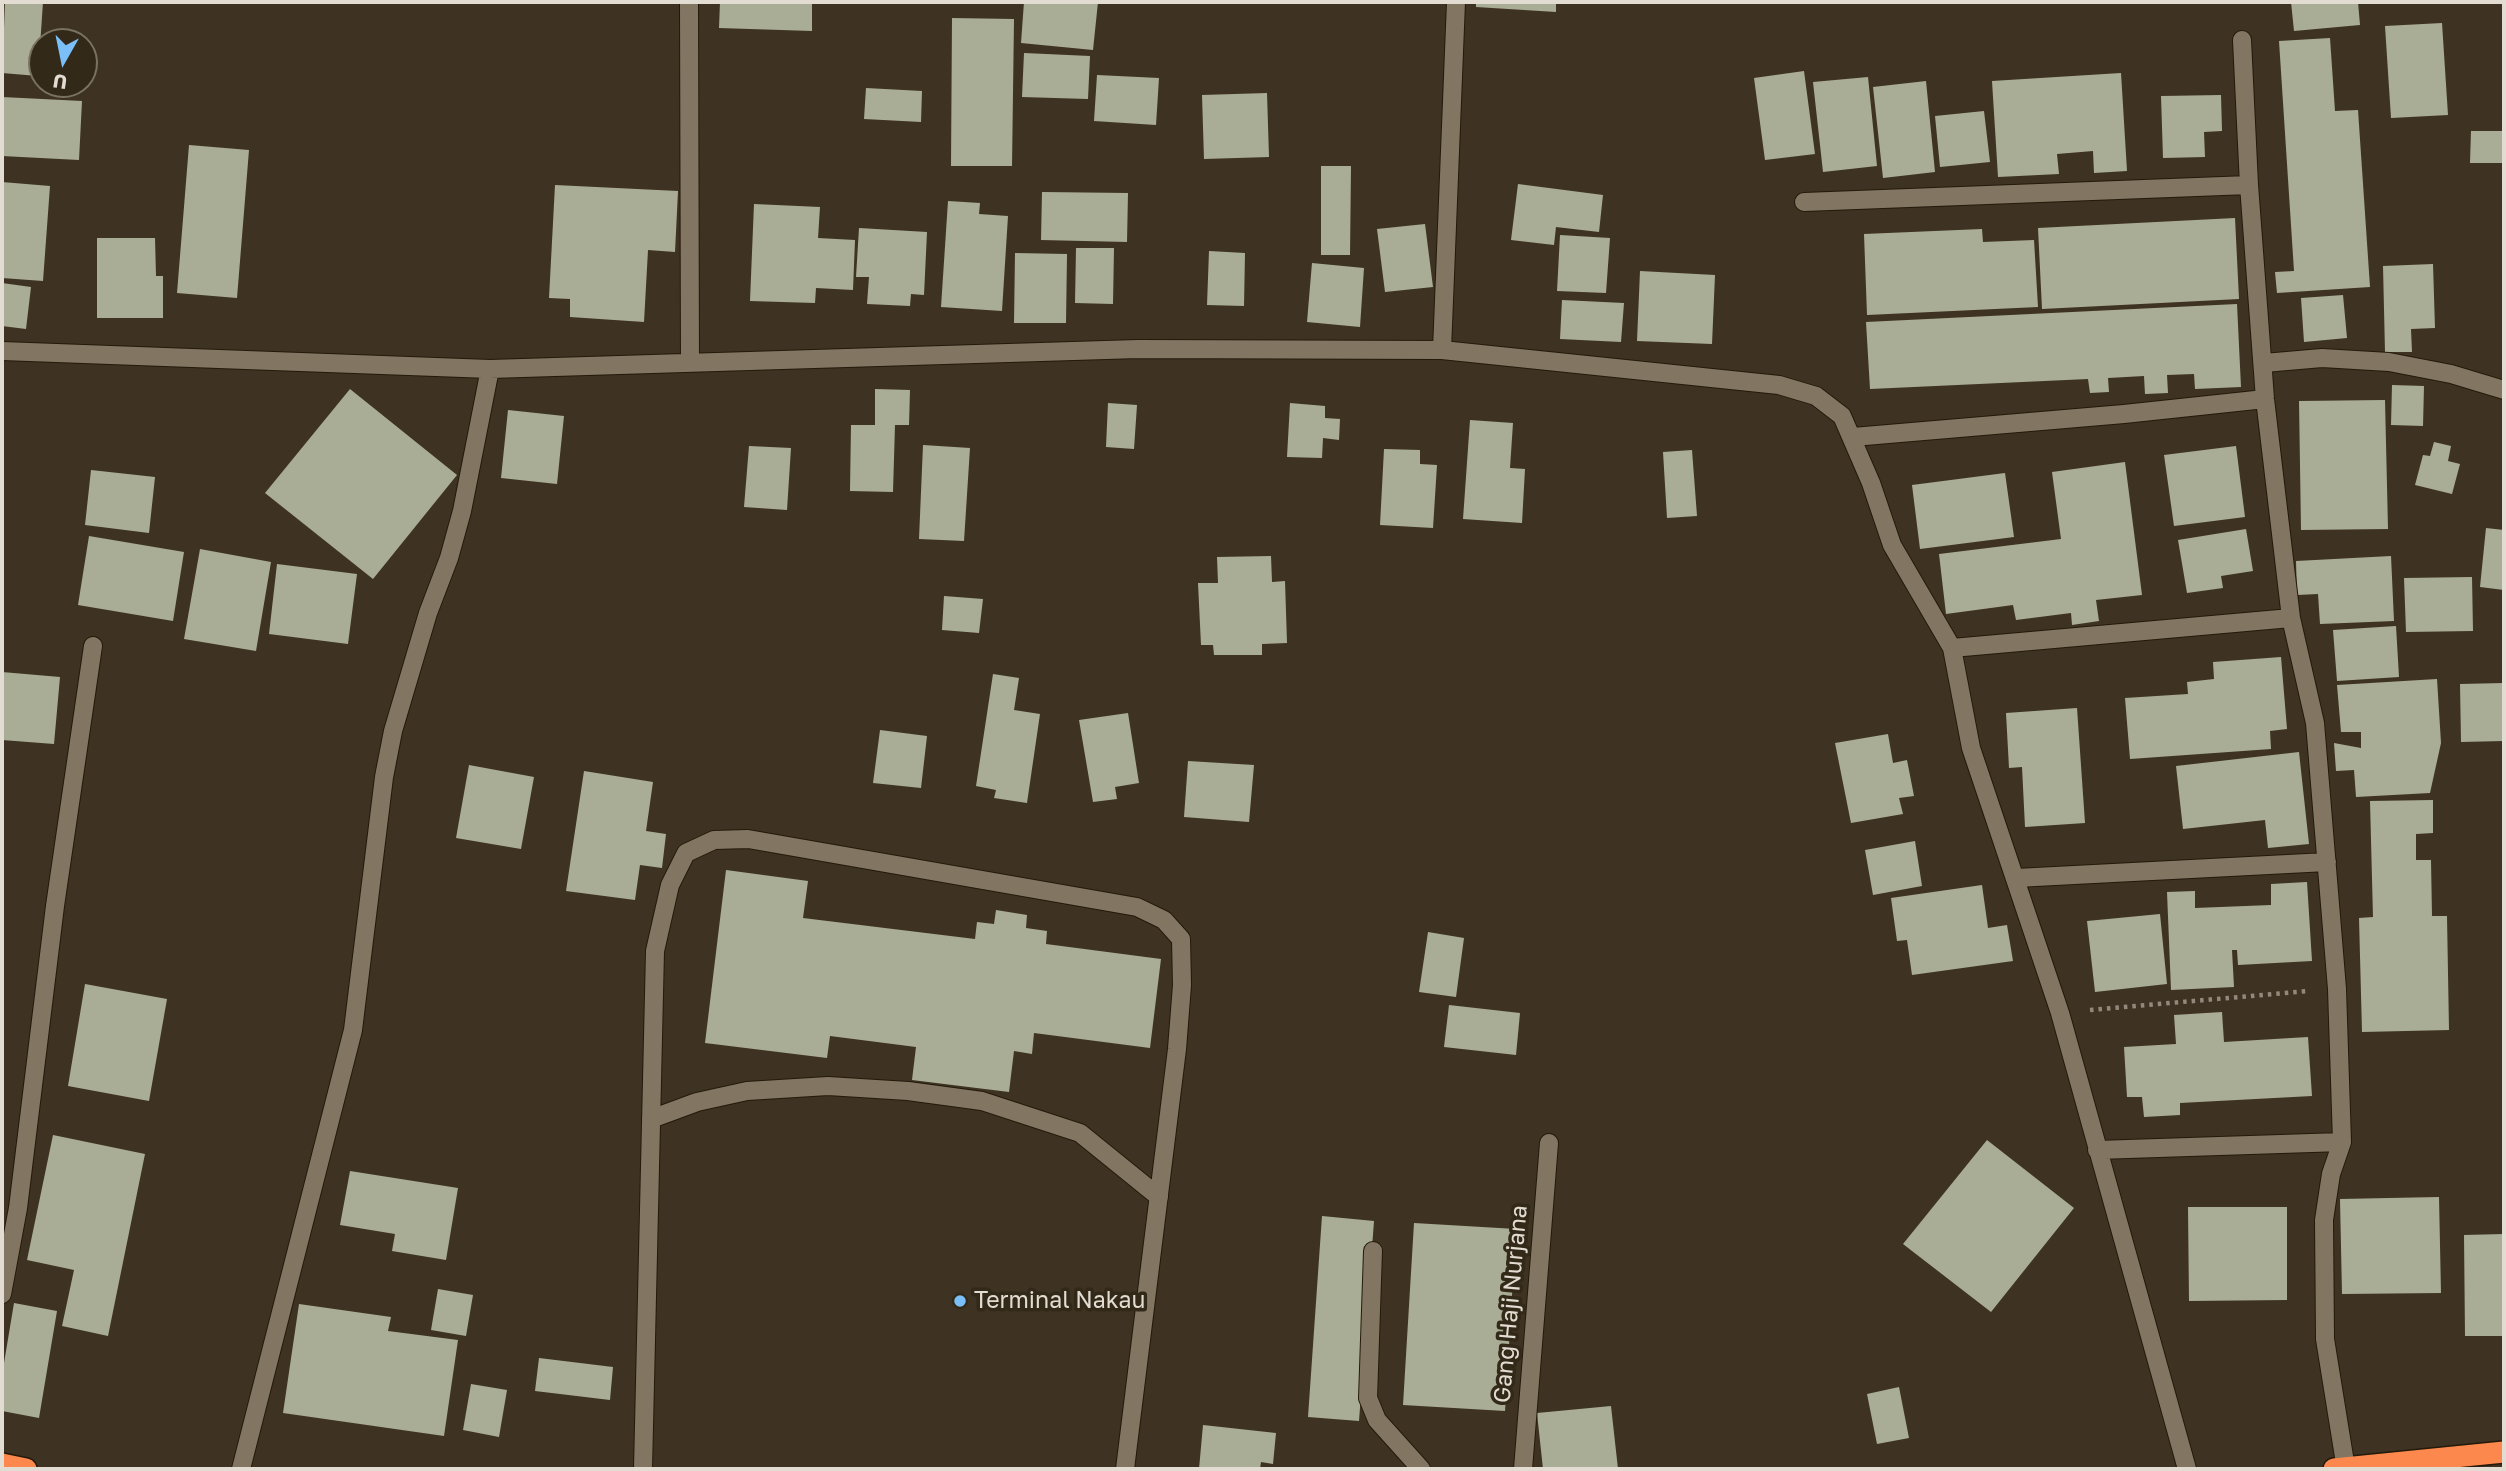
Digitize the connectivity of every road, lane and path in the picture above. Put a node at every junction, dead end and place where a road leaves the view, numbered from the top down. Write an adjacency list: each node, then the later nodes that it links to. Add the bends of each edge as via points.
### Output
1 (689, 2): 8 (street)
2 (1456, 2): 6 (street)
3 (2242, 40): 4 (street)
4 (2249, 185): 5 (street); 9 (street)
5 (1804, 202)
6 (1442, 350): 8 (street, via 1138,349); 13 (street, via 1779,384 1816,396 1842,416)
7 (2, 351): 10 (street)
8 (690, 363): 10 (street)
9 (2264, 363): 11 (street, via 2322,358 2389,362); 12 (street)
10 (490, 369): 31 (street, via 462,510 393,731 353,1030)
11 (2504, 390)
12 (2265, 399): 13 (street); 14 (street)
13 (1853, 437): 16 (street, via 1892,545)
14 (2291, 618): 16 (street); 17 (street, via 2315,723)
15 (93, 646): 27 (street, via 18,1208)
16 (1952, 648): 18 (street, via 1971,748)
17 (2327, 862): 18 (street); 19 (street)
18 (2016, 878): 20 (street)
19 (2337, 989): 20 (path); 22 (street)
20 (2060, 1013): 24 (street)
21 (651, 1119): 25 (street, via 747,1091 828,1086 982,1101 1080,1133); 25 (street, via 655,951 670,885 686,853 714,840 748,839 1137,907 1164,920 1181,939 1182,985); 32 (street)
22 (2342, 1142): 24 (street); 37 (street, via 2331,1174 2324,1220 2325,1339)
23 (1549, 1143): 35 (street, Gang Haji Nurjana)
24 (2097, 1150): 36 (street)
25 (1159, 1197): 33 (street)
26 (1373, 1251): 34 (street, via 1368,1398 1377,1420)
27 (2, 1294)
28 (2504, 1452): 37 (highway)
29 (2, 1464): 30 (highway)
30 (26, 1469)
31 (241, 1469)
32 (643, 1469)
33 (1125, 1469)
34 (1421, 1469)
35 (1522, 1469)
36 (2188, 1469)
37 (2342, 1469)

